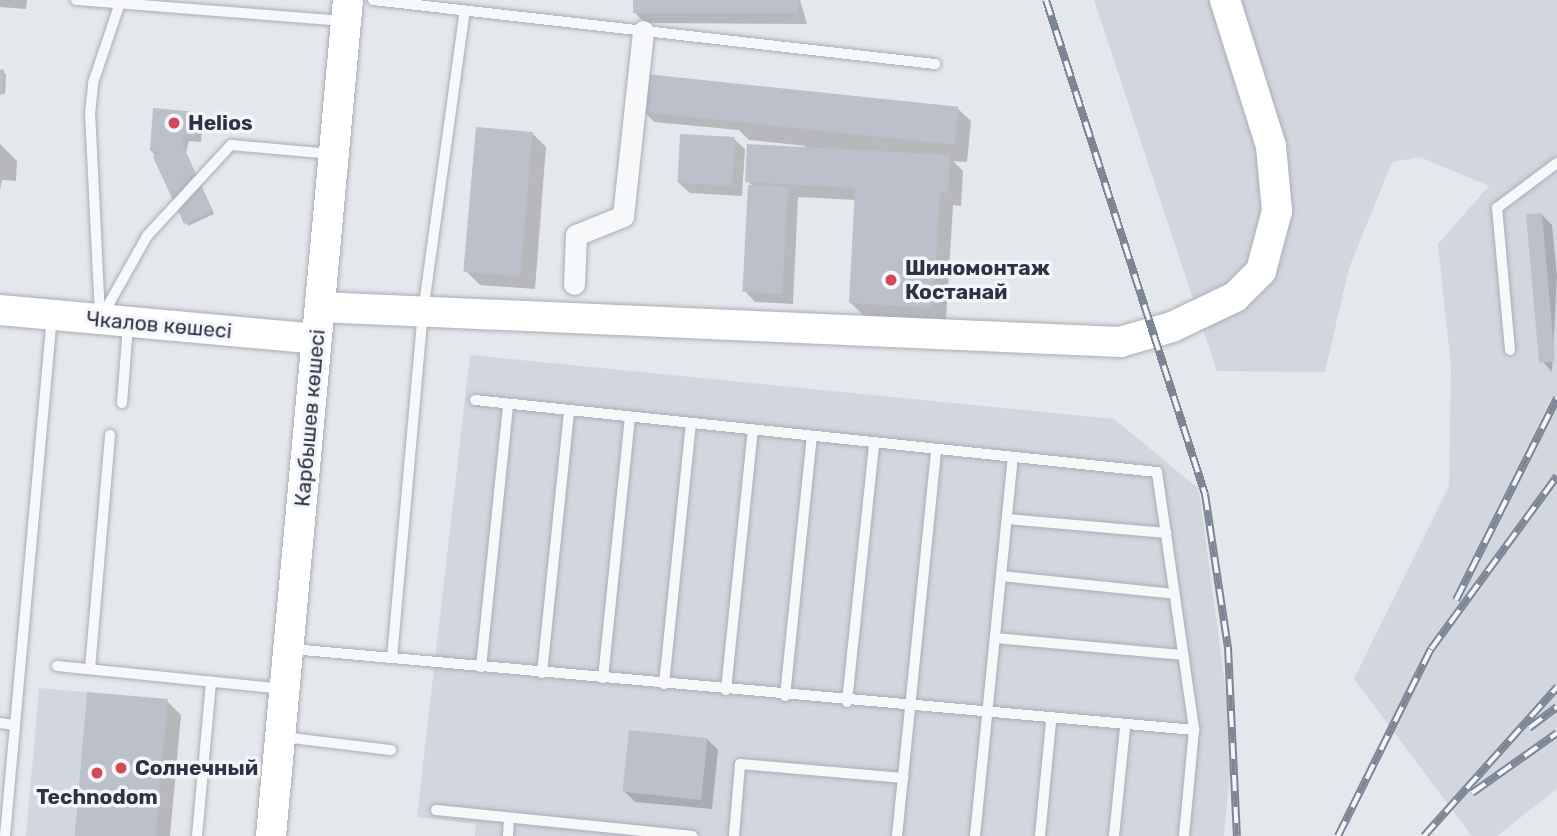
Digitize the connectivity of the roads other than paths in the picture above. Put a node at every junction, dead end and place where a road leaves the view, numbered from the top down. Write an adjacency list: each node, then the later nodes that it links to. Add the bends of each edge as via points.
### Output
1 (76, 0): 4 (lane)
2 (373, 0): 6 (lane)
3 (1225, 0): 14 (street, via 1271,146 1277,211 1261,271 1236,297 1172,327 1120,342)
4 (121, 2): 5 (lane); 16 (lane, via 93,83 90,114)
5 (347, 10): 9 (street, Карбышев көшесі)
6 (466, 11): 7 (lane); 14 (lane)
7 (643, 31): 8 (lane); 11 (street, via 623,216 576,235)
8 (934, 64)
9 (335, 154): 12 (street, Карбышев көшесі); 16 (lane, via 231,145 147,236)
10 (1557, 163): 18 (lane, via 1497,208)
11 (574, 284)
12 (320, 307): 14 (street); 17 (street, Карбышев көшесі)
13 (0, 310): 15 (street, Чкалов көшесі)
14 (423, 312): 38 (lane)
15 (52, 315): 16 (street, Чкалов көшесі); 54 (lane)
16 (114, 321): 17 (street, Чкалов көшесі); 20 (lane)
17 (317, 339): 36 (street, Карбышев көшесі)
18 (1510, 350)
19 (475, 400): 21 (lane)
20 (122, 403)
21 (509, 404): 22 (lane); 40 (lane)
22 (569, 410): 23 (lane); 42 (lane)
23 (630, 417): 24 (lane); 43 (lane)
24 (691, 423): 25 (lane); 45 (lane)
25 (753, 430): 27 (lane); 47 (lane)
26 (110, 435): 41 (lane)
27 (812, 436): 28 (lane); 48 (lane)
28 (874, 443): 29 (lane); 49 (lane)
29 (936, 449): 30 (lane); 50 (lane)
30 (1013, 457): 31 (lane); 32 (lane, via 1157,472)
31 (1007, 519): 32 (lane); 33 (lane)
32 (1166, 533): 34 (lane)
33 (1001, 576): 34 (lane); 35 (lane)
34 (1174, 594): 37 (lane)
35 (995, 639): 37 (lane); 51 (lane)
36 (289, 648): 38 (lane); 46 (street, Карбышев көшесі)
37 (1183, 655): 56 (lane)
38 (392, 658): 40 (lane)
39 (57, 666): 41 (lane)
40 (481, 667): 42 (lane)
41 (89, 669): 44 (lane)
42 (542, 673): 43 (lane)
43 (603, 678): 45 (lane)
44 (211, 682): 46 (lane); 64 (lane)
45 (664, 684): 47 (lane)
46 (285, 690): 57 (street, Карбышев көшесі)
47 (726, 690): 48 (lane)
48 (785, 696): 49 (lane)
49 (847, 702): 50 (lane)
50 (910, 708): 51 (lane); 59 (lane)
51 (987, 715): 52 (lane); 70 (lane)
52 (1051, 721): 55 (lane); 71 (lane)
53 (0, 723): 54 (lane)
54 (15, 725): 63 (lane)
55 (1125, 727): 56 (lane); 72 (lane)
56 (1194, 730): 73 (lane)
57 (281, 736): 58 (lane); 65 (street, Карбышев көшесі)
58 (391, 750)
59 (903, 778): 68 (lane, via 740,764); 69 (lane)
60 (436, 810): 61 (lane)
61 (509, 818): 62 (lane); 66 (lane)
62 (573, 831): 67 (lane)
63 (5, 836)
64 (197, 836)
65 (271, 836)
66 (508, 836)
67 (693, 836)
68 (734, 836)
69 (897, 836)
70 (975, 836)
71 (1040, 836)
72 (1114, 836)
73 (1184, 836)

